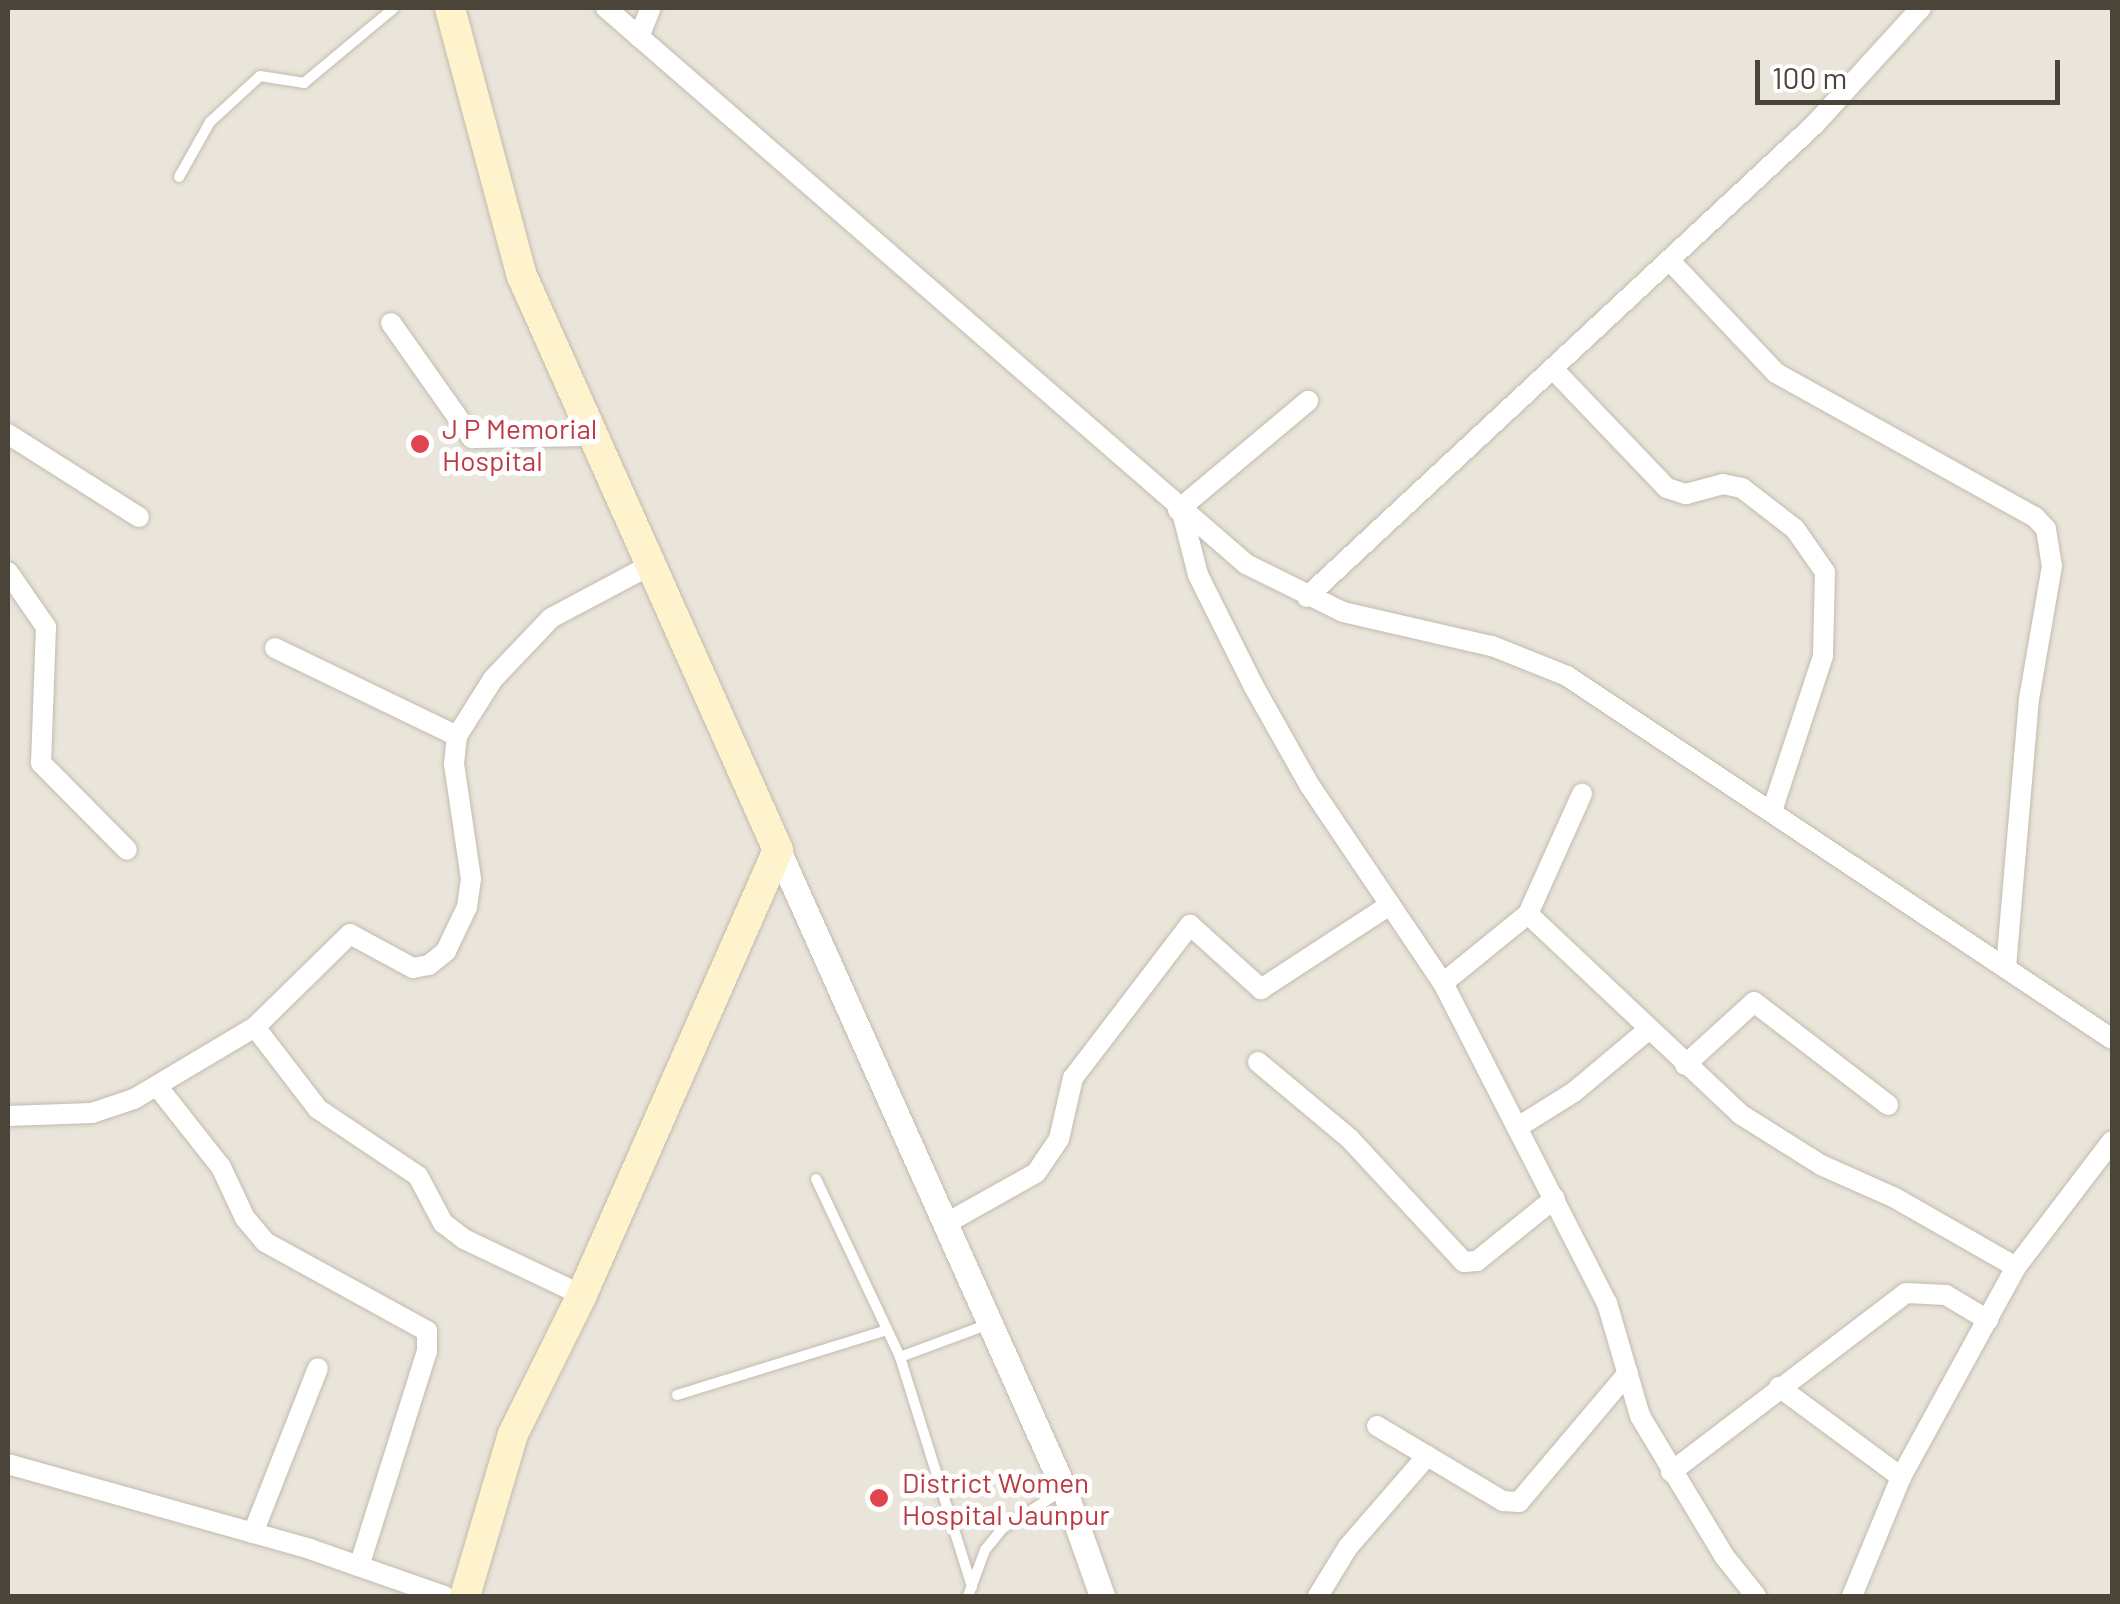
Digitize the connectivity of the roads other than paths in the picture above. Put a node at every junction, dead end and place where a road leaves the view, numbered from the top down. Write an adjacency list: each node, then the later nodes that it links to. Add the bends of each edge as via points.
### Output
1 (394, 8): 7 (lane, via 304,83 260,76 210,122)
2 (450, 8): 13 (main road, via 522,276)
3 (606, 8): 6 (street)
4 (652, 8): 6 (street)
5 (1921, 8): 8 (street, via 1814,125)
6 (639, 37): 14 (street)
7 (179, 176)
8 (1670, 260): 10 (street); 27 (street, via 1776,373 2046,529 2052,566 2027,717)
9 (391, 323): 13 (street, via 472,438)
10 (1554, 371): 18 (street); 22 (street, via 1667,488 1686,494 1722,484 1742,488 1795,530 1824,572 1824,656)
11 (1308, 402): 14 (street)
12 (8, 434): 15 (street)
13 (589, 436): 16 (main road)
14 (1180, 513): 18 (street, via 1246,564); 25 (street, via 1198,576 1252,684)
15 (138, 517)
16 (649, 566): 20 (street, via 552,618 492,679); 24 (main road)
17 (8, 572): 23 (street, via 46,627 39,749)
18 (1308, 597): 22 (street, via 1343,612 1492,646 1567,676)
19 (275, 648): 20 (street)
20 (457, 736): 29 (street, via 454,764 472,879 446,950 430,965 413,968 350,934)
21 (1582, 794): 26 (street)
22 (1773, 808): 27 (street)
23 (127, 850)
24 (778, 850): 41 (street); 43 (main road)
25 (1390, 905): 28 (street); 41 (street, via 1261,989 1190,926 1073,1078 1059,1139 1036,1172)
26 (1528, 914): 28 (street); 30 (street)
27 (2006, 968): 31 (street)
28 (1443, 983): 37 (street)
29 (255, 1027): 34 (street); 43 (street, via 318,1109 418,1176 443,1223 464,1240)
30 (1648, 1030): 33 (street); 37 (street, via 1574,1092)
31 (2112, 1039)
32 (1258, 1062): 40 (street, via 1349,1138 1464,1262 1477,1260)
33 (1685, 1065): 35 (street, via 1754,1002); 42 (street, via 1740,1114 1820,1165)
34 (156, 1086): 36 (street, via 92,1113); 59 (street, via 212,1154 265,1242 428,1331)
35 (1888, 1105)
36 (8, 1116)
37 (1518, 1127): 40 (street)
38 (2112, 1141): 42 (street)
39 (816, 1179): 46 (lane)
40 (1556, 1198): 49 (street, via 1607,1303)
41 (946, 1224): 45 (street)
42 (2016, 1267): 44 (street)
43 (582, 1295): 62 (main road, via 513,1434)
44 (1988, 1320): 50 (street, via 1946,1294 1906,1293); 56 (street)
45 (990, 1324): 47 (lane); 57 (street)
46 (887, 1330): 47 (lane); 51 (lane)
47 (900, 1357): 60 (lane)
48 (318, 1368): 58 (street)
49 (1628, 1373): 53 (street, via 1519,1502 1503,1501); 55 (street, via 1640,1416)
50 (1778, 1387): 55 (street); 56 (street)
51 (677, 1395)
52 (1377, 1426): 53 (street)
53 (1427, 1456): 64 (street, via 1348,1547)
54 (8, 1464): 58 (street)
55 (1671, 1472): 65 (street)
56 (1901, 1477): 66 (street)
57 (1064, 1489): 60 (lane, via 1003,1528 985,1550); 63 (street)
58 (253, 1533): 59 (street)
59 (359, 1566): 61 (street)
60 (970, 1592)
61 (444, 1596)
62 (465, 1596)
63 (1102, 1596)
64 (1318, 1596)
65 (1756, 1596)
66 (1852, 1596)

